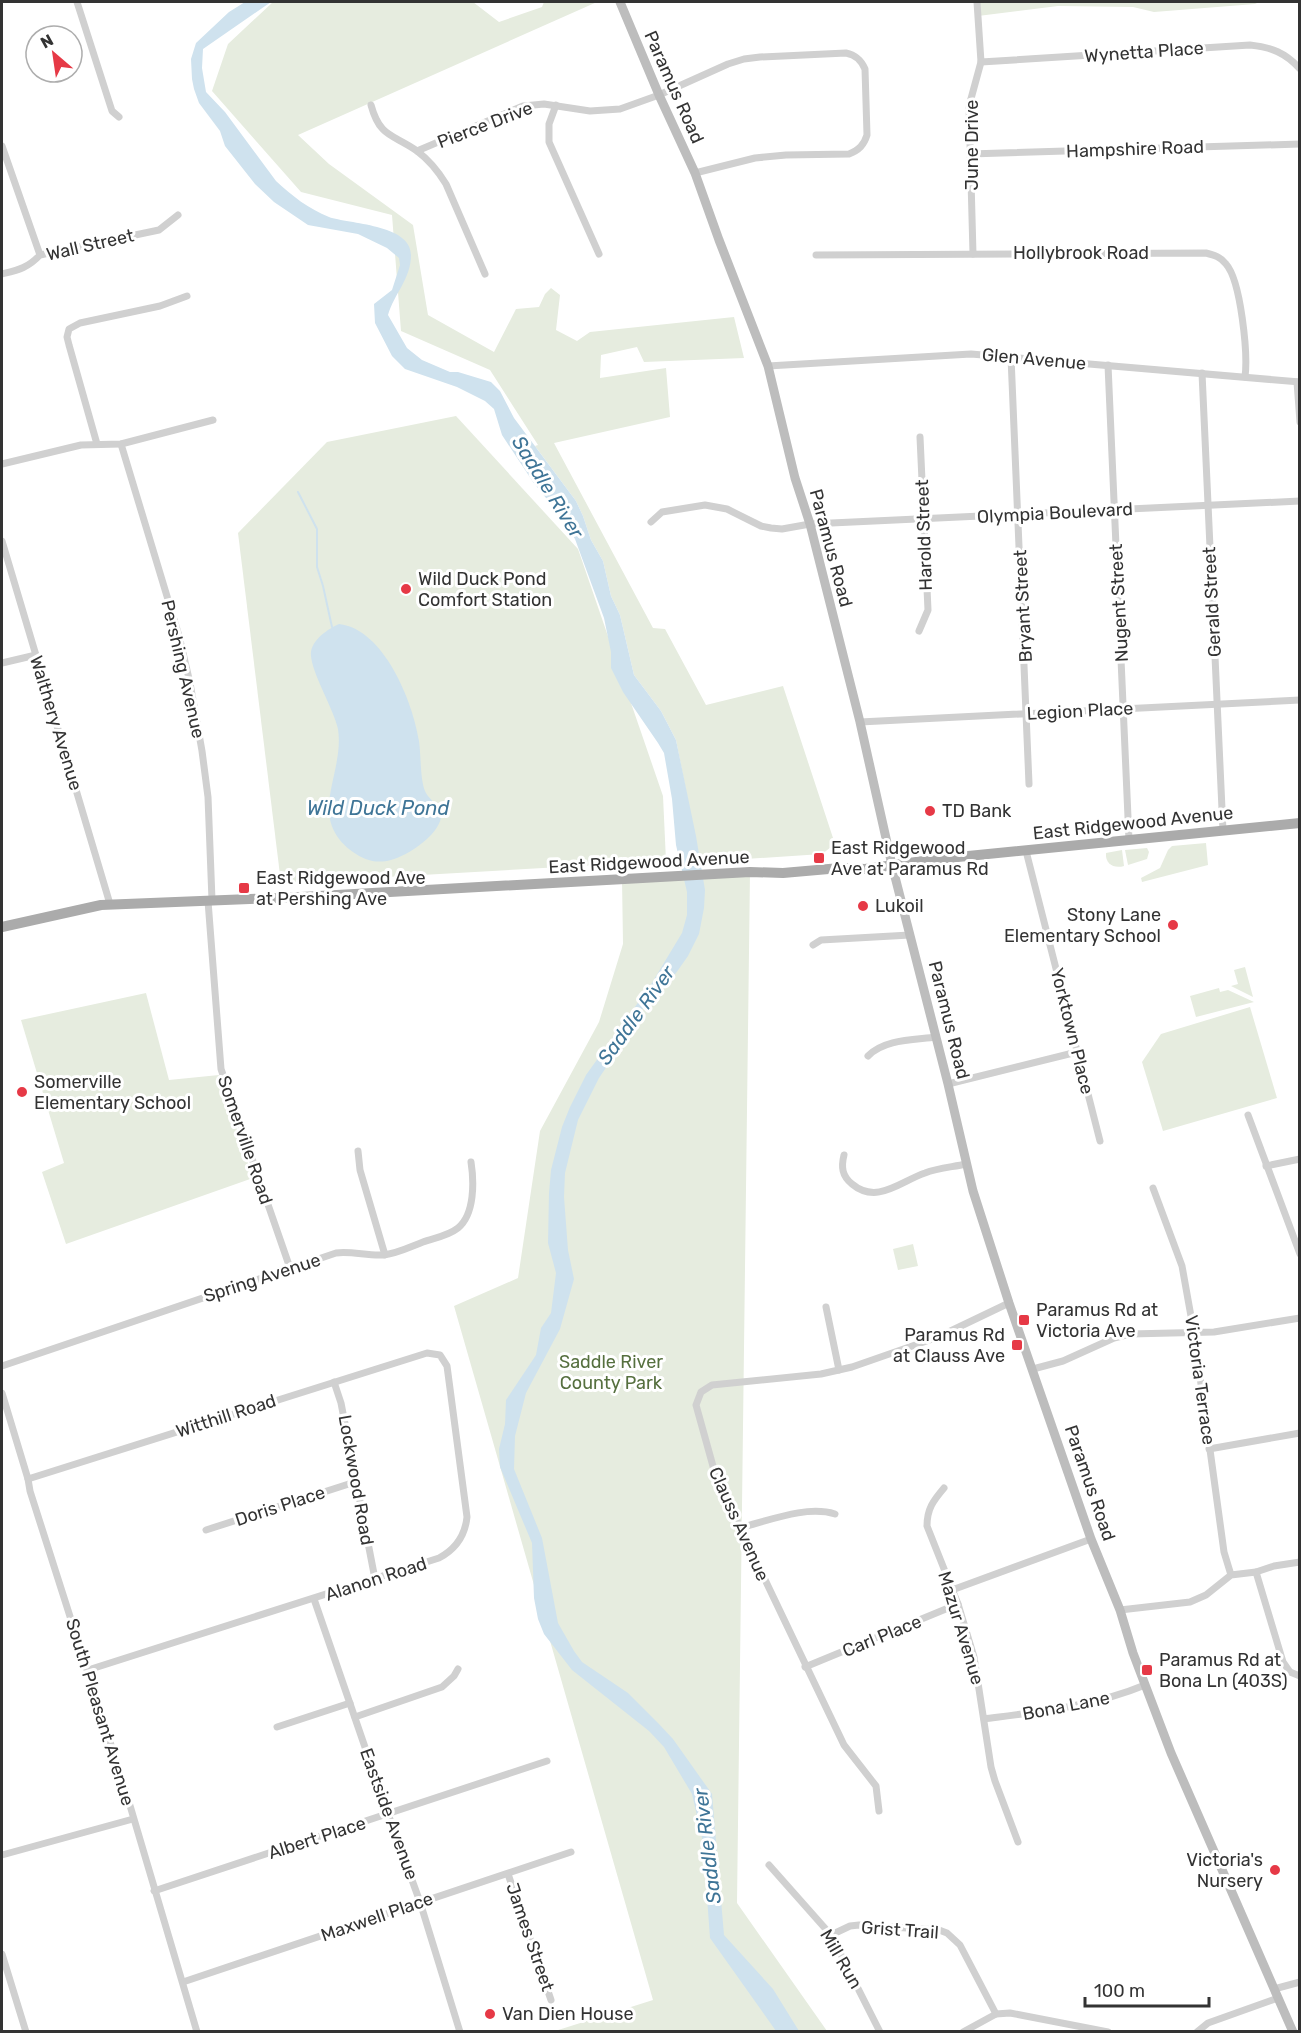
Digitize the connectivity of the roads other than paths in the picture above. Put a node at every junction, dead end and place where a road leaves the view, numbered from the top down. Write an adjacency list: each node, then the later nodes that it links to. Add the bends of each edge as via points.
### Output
1 (77, 2): 9 (street, via 112,111)
2 (620, 2): 6 (main road, Paramus Road)
3 (977, 2): 4 (street, June Drive)
4 (981, 62): 5 (street, Wynetta Place, via 1250,45 1273,49); 13 (street, June Drive, via 969,106)
5 (1299, 69)
6 (659, 95): 8 (street, Pierce Drive, via 605,111); 14 (main road, Paramus Road); 14 (street, Pierce Drive, via 744,59 846,53 858,58 865,69 867,135 856,152 755,158)
7 (371, 105): 12 (street, via 379,127)
8 (556, 105): 12 (street, Pierce Drive, via 523,106); 16 (street, via 549,124 549,142)
9 (119, 117)
10 (1299, 144): 13 (street, Hampshire Road)
11 (2, 146): 18 (street)
12 (417, 151): 21 (street, via 446,184)
13 (970, 154): 17 (street, June Drive)
14 (695, 173): 25 (main road, Paramus Road)
15 (178, 215): 18 (street, Wall Street, via 159,230)
16 (599, 254)
17 (973, 254): 19 (street, Hollybrook Road); 27 (street, Hollybrook Road, via 1215,255 1226,264 1233,278 1247,350)
18 (40, 255): 20 (street, Wall Street, via 24,269)
19 (816, 255)
20 (2, 274)
21 (485, 274)
22 (187, 296): 32 (street, via 69,329 67,337)
23 (1011, 357): 24 (street, Glen Avenue); 25 (street, Glen Avenue, via 971,354); 38 (street, Bryant Street)
24 (1108, 365): 26 (street, Glen Avenue); 37 (street, Nugent Street)
25 (768, 366): 41 (main road, Paramus Road)
26 (1202, 373): 27 (street, Glen Avenue); 36 (street, Gerald Street)
27 (1245, 377): 28 (street, Glen Avenue)
28 (1298, 382): 30 (street)
29 (213, 420): 33 (street)
30 (1299, 422)
31 (920, 437): 39 (street, Harold Street)
32 (97, 444): 33 (street); 34 (street)
33 (121, 444): 57 (street, Pershing Avenue, via 175,625 199,728 208,797)
34 (2, 464)
35 (1299, 501): 36 (street, Olympia Boulevard)
36 (1208, 505): 37 (street, Olympia Boulevard); 47 (street, Gerald Street)
37 (1114, 510): 38 (street, Olympia Boulevard); 48 (street, Nugent Street)
38 (1019, 515): 39 (street, Olympia Boulevard); 49 (street, Bryant Street)
39 (924, 519): 41 (street, Olympia Boulevard); 43 (street, Harold Street, via 928,610)
40 (651, 522): 41 (street, Olympia Boulevard, via 662,512 705,505 727,509 771,528)
41 (810, 524): 50 (main road, Paramus Road)
42 (2, 541): 44 (street, Walthery Avenue)
43 (919, 631)
44 (36, 656): 45 (street); 58 (street, Walthery Avenue)
45 (2, 663)
46 (1299, 700): 47 (street, Legion Place)
47 (1217, 704): 48 (street, Legion Place); 53 (street, Gerald Street)
48 (1123, 709): 49 (street, Legion Place); 54 (street, Nugent Street)
49 (1027, 714): 50 (street, Legion Place); 51 (street, Bryant Street)
50 (860, 722): 56 (main road, Paramus Road)
51 (1029, 784)
52 (1299, 823): 53 (main road, East Ridgewood Avenue)
53 (1223, 831): 54 (main road, East Ridgewood Avenue)
54 (1129, 840): 55 (main road, East Ridgewood Avenue)
55 (1026, 851): 56 (main road, East Ridgewood Avenue); 63 (street, Yorktown Place)
56 (892, 865): 57 (main road, East Ridgewood Avenue); 60 (main road, Paramus Road)
57 (210, 901): 58 (main road, East Ridgewood Avenue); 77 (street, Somerville Road, via 220,1069)
58 (110, 904): 59 (main road, East Ridgewood Avenue)
59 (2, 927)
60 (910, 934): 61 (street, via 821,940); 62 (main road, Paramus Road)
61 (813, 945)
62 (936, 1036): 64 (street, via 884,1045); 65 (main road, Paramus Road)
63 (1077, 1052): 65 (street); 67 (street, Yorktown Place)
64 (868, 1056)
65 (948, 1084): 72 (main road, Paramus Road)
66 (1248, 1115): 73 (street)
67 (1100, 1141)
68 (358, 1151): 76 (street)
69 (844, 1155): 72 (street, via 843,1173 848,1180 871,1192 896,1188 926,1172)
70 (1299, 1159): 73 (street)
71 (471, 1162): 76 (street, Spring Avenue, via 469,1209 459,1227)
72 (966, 1164): 78 (main road, Paramus Road)
73 (1266, 1166): 75 (street)
74 (1153, 1188): 81 (street, Victoria Terrace, via 1182,1266)
75 (1299, 1254)
76 (385, 1255): 77 (street, Spring Avenue, via 336,1253)
77 (290, 1269): 83 (street, Spring Avenue)
78 (1009, 1303): 84 (main road, Paramus Road); 85 (street, Clauss Avenue, via 938,1337)
79 (826, 1307): 85 (street)
80 (1299, 1318): 81 (street)
81 (1194, 1332): 84 (street, via 1114,1338 1063,1361); 89 (street, Victoria Terrace)
82 (423, 1354): 86 (street, Witthill Road); 100 (street, Alanon Road, via 440,1355 447,1366 466,1527 448,1553)
83 (2, 1366)
84 (1033, 1369): 96 (main road, Paramus Road)
85 (839, 1370): 94 (street, Clauss Avenue, via 712,1385 701,1392 696,1411 716,1478)
86 (334, 1382): 90 (street, Witthill Road); 91 (street, Lockwood Road, via 342,1402)
87 (2, 1393): 90 (street, South Pleasant Avenue)
88 (1299, 1433): 89 (street)
89 (1209, 1449): 99 (street, Victoria Terrace)
90 (28, 1479): 107 (street, South Pleasant Avenue)
91 (355, 1482): 95 (street, Doris Place); 100 (street, Lockwood Road)
92 (944, 1488): 101 (street, Mazur Avenue, via 931,1503 927,1526)
93 (835, 1514): 94 (street, via 810,1510)
94 (739, 1528): 105 (street, Clauss Avenue)
95 (206, 1530)
96 (1091, 1539): 101 (street); 104 (main road, Paramus Road)
97 (1299, 1562): 98 (street)
98 (1256, 1572): 99 (street); 108 (street, via 1283,1662)
99 (1231, 1575): 104 (street, via 1190,1602)
100 (375, 1580): 102 (street, Alanon Road)
101 (952, 1590): 103 (street, Mazur Avenue)
102 (314, 1599): 107 (street, Alanon Road); 110 (street, Eastside Avenue)
103 (958, 1604): 105 (street, Carl Place); 112 (street, Mazur Avenue, via 974,1657)
104 (1120, 1610): 109 (main road, Paramus Road)
105 (805, 1667): 115 (street, Clauss Avenue, via 844,1745 876,1786)
106 (458, 1669): 111 (street, via 442,1687)
107 (88, 1670): 117 (street, South Pleasant Avenue)
108 (1299, 1676)
109 (1145, 1685): 112 (street, Bona Lane, via 1122,1695 1081,1704); 129 (main road, Paramus Road)
110 (350, 1703): 111 (street, Eastside Avenue); 113 (street)
111 (355, 1717): 116 (street, Eastside Avenue)
112 (984, 1719): 118 (street, Mazur Avenue, via 995,1781)
113 (277, 1727)
114 (547, 1761): 116 (street, Albert Place)
115 (879, 1811)
116 (388, 1814): 123 (street, Albert Place); 124 (street, Eastside Avenue)
117 (134, 1819): 120 (street); 123 (street, South Pleasant Avenue)
118 (1018, 1842)
119 (571, 1852): 122 (street, Maxwell Place)
120 (2, 1856)
121 (769, 1865): 125 (street, Mill Run)
122 (508, 1874): 124 (street, Maxwell Place); 130 (street, James Street)
123 (154, 1891): 127 (street, South Pleasant Avenue)
124 (420, 1902): 127 (street, Maxwell Place); 134 (street, Eastside Avenue)
125 (831, 1935): 131 (street, Grist Trail, via 859,1925 947,1933 960,1945); 135 (street, Mill Run)
126 (2, 1954): 132 (street)
127 (183, 1982): 133 (street, South Pleasant Avenue)
128 (1299, 1982): 129 (street)
129 (1276, 1993): 138 (street); 139 (main road, Paramus Road)
130 (551, 2000)
131 (996, 2014): 136 (street); 137 (street, via 1010,2013)
132 (26, 2031)
133 (197, 2031)
134 (460, 2031)
135 (880, 2031)
136 (963, 2031)
137 (1108, 2031)
138 (1197, 2031)
139 (1293, 2031)

